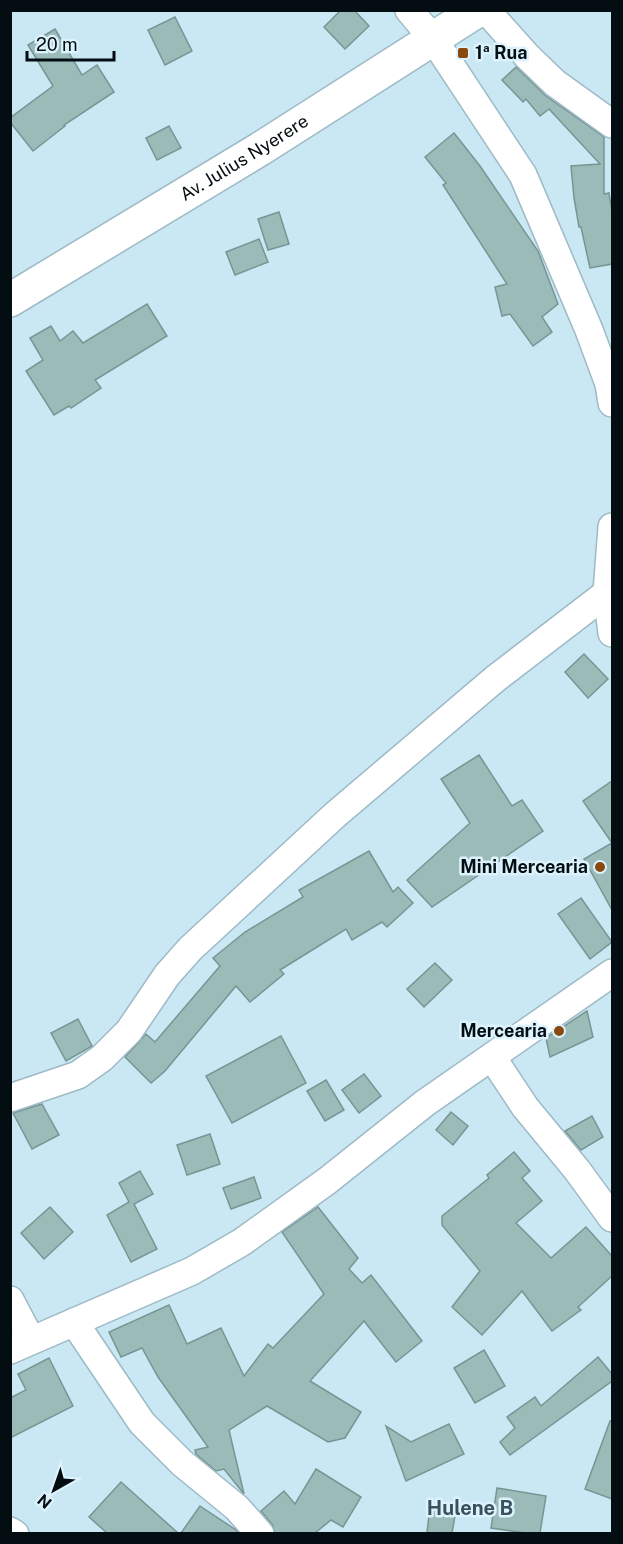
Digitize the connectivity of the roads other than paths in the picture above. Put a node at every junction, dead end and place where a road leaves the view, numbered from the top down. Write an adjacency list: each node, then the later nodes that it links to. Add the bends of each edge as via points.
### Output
1 (409, 10): 4 (street)
2 (478, 10): 4 (main road, Av. Julius Nyerere)
3 (486, 10): 5 (street, via 555,83)
4 (434, 40): 6 (main road, Av. Julius Nyerere); 7 (street, via 523,175 589,330)
5 (612, 124)
6 (10, 300)
7 (612, 403)
8 (612, 527): 9 (street)
9 (610, 592): 10 (street); 13 (street, via 495,679 335,815 190,949 129,1031 102,1058 78,1075)
10 (612, 633)
11 (612, 973): 12 (street)
12 (492, 1057): 14 (street, via 525,1107); 16 (street, via 242,1242 192,1271)
13 (10, 1098)
14 (612, 1218)
15 (10, 1300): 17 (street)
16 (74, 1322): 17 (street); 20 (street, via 142,1423)
17 (21, 1345)
18 (10, 1531): 19 (street)
19 (15, 1533)
20 (260, 1533)

